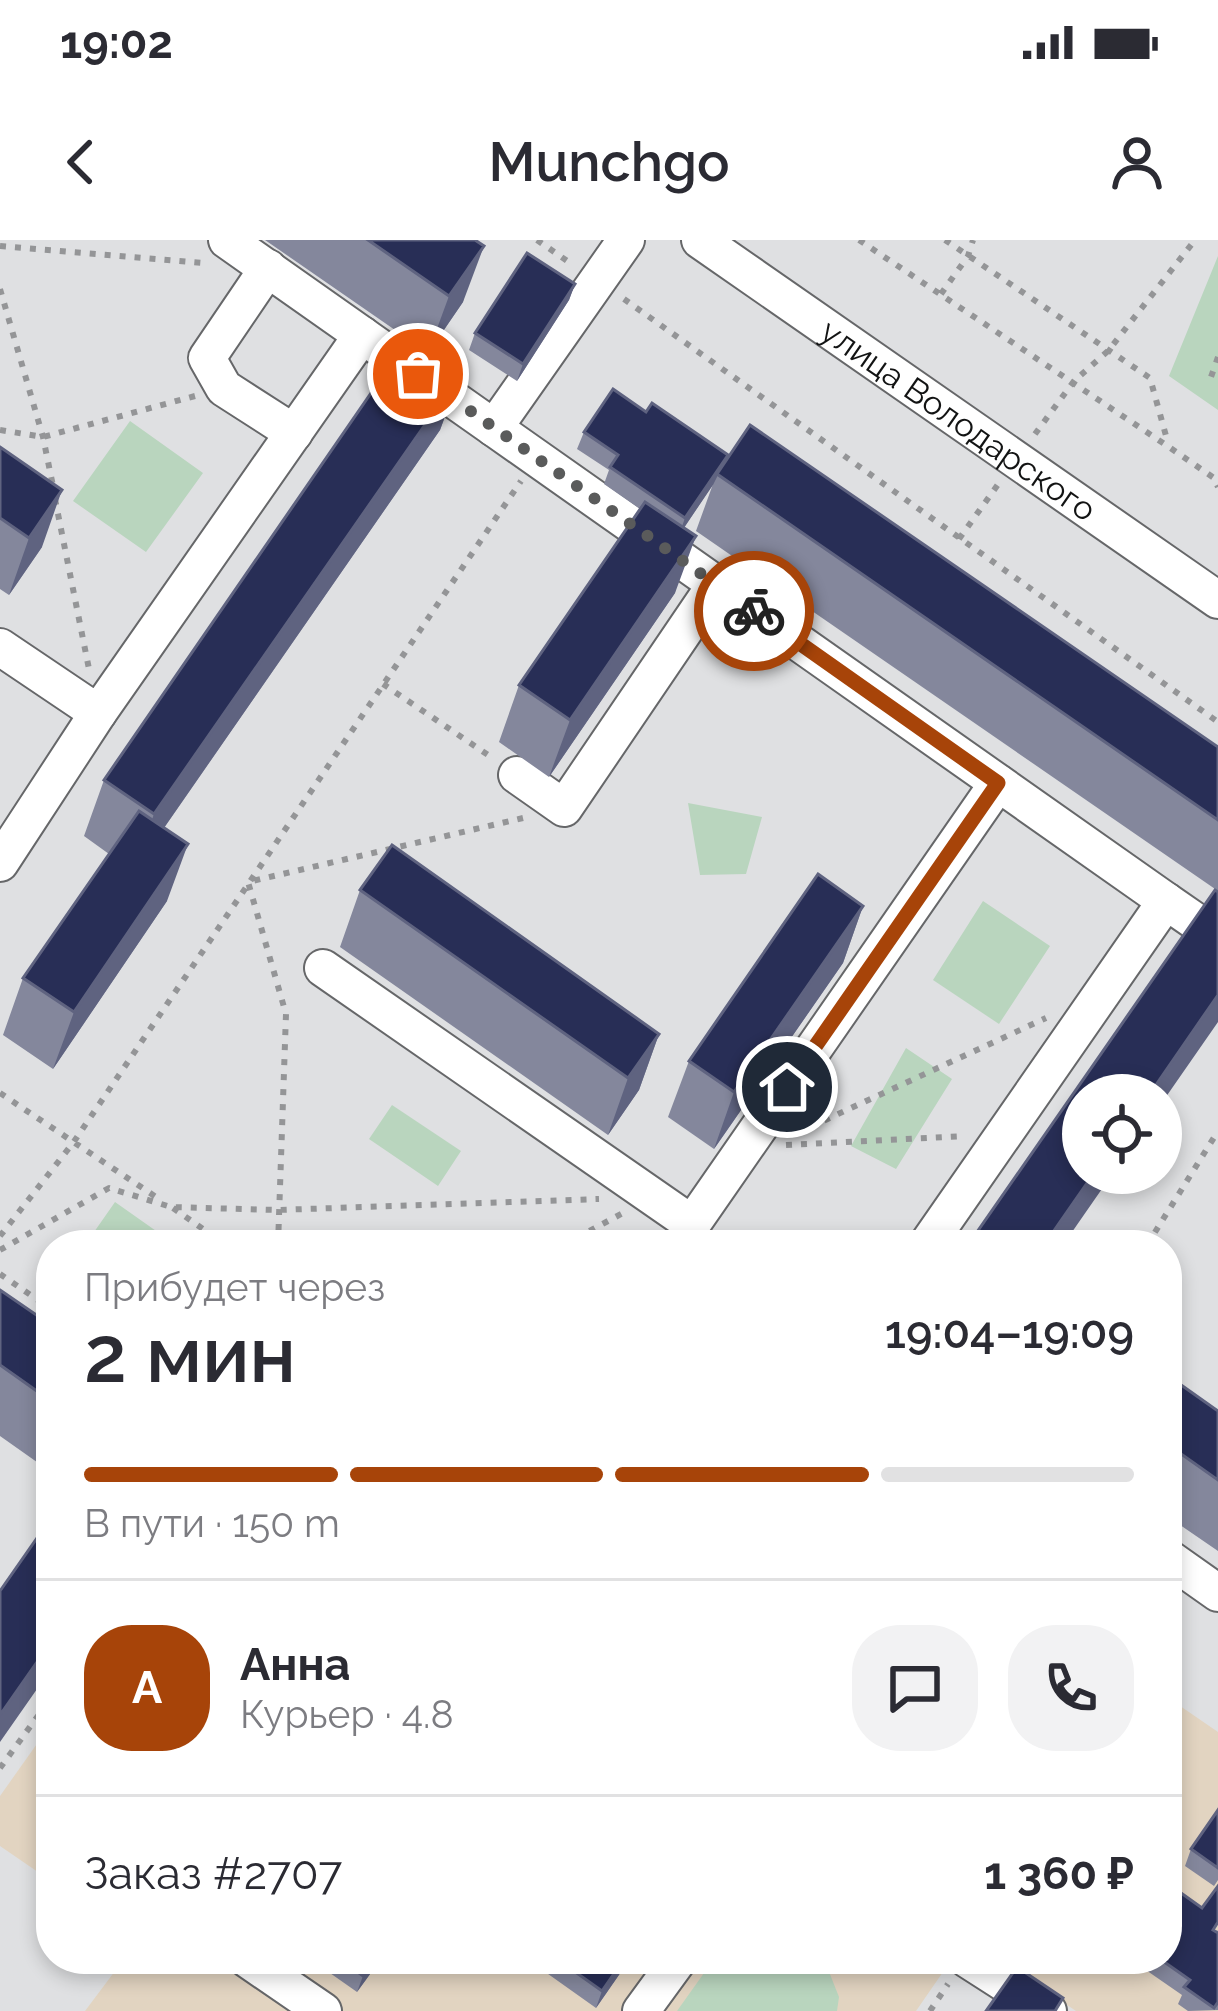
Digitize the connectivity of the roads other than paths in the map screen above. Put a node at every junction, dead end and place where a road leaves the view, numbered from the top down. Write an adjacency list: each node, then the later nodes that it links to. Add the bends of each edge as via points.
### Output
1 (227, 240): 4 (street)
2 (626, 240): 6 (street)
3 (700, 240): 9 (street, улица Володарского)
4 (268, 268): 5 (street); 7 (street, via 207,358 224,388)
5 (362, 335): 6 (street); 7 (street)
6 (494, 428): 8 (street)
7 (294, 433): 11 (street)
8 (716, 584): 12 (street, via 564,808); 13 (street)
9 (1218, 600)
10 (0, 646): 11 (street)
11 (98, 713): 14 (street)
12 (517, 775)
13 (998, 783): 15 (street); 17 (street, via 692,1224)
14 (0, 863)
15 (1166, 902): 16 (street); 18 (street)
16 (1218, 937)
17 (323, 968)
18 (937, 1230)
19 (1182, 1568): 20 (street)
20 (1218, 1593)
21 (269, 1974): 24 (street)
22 (668, 1974): 25 (street)
23 (990, 1974): 26 (street)
24 (323, 2011)
25 (641, 2011)
26 (1048, 2011)

